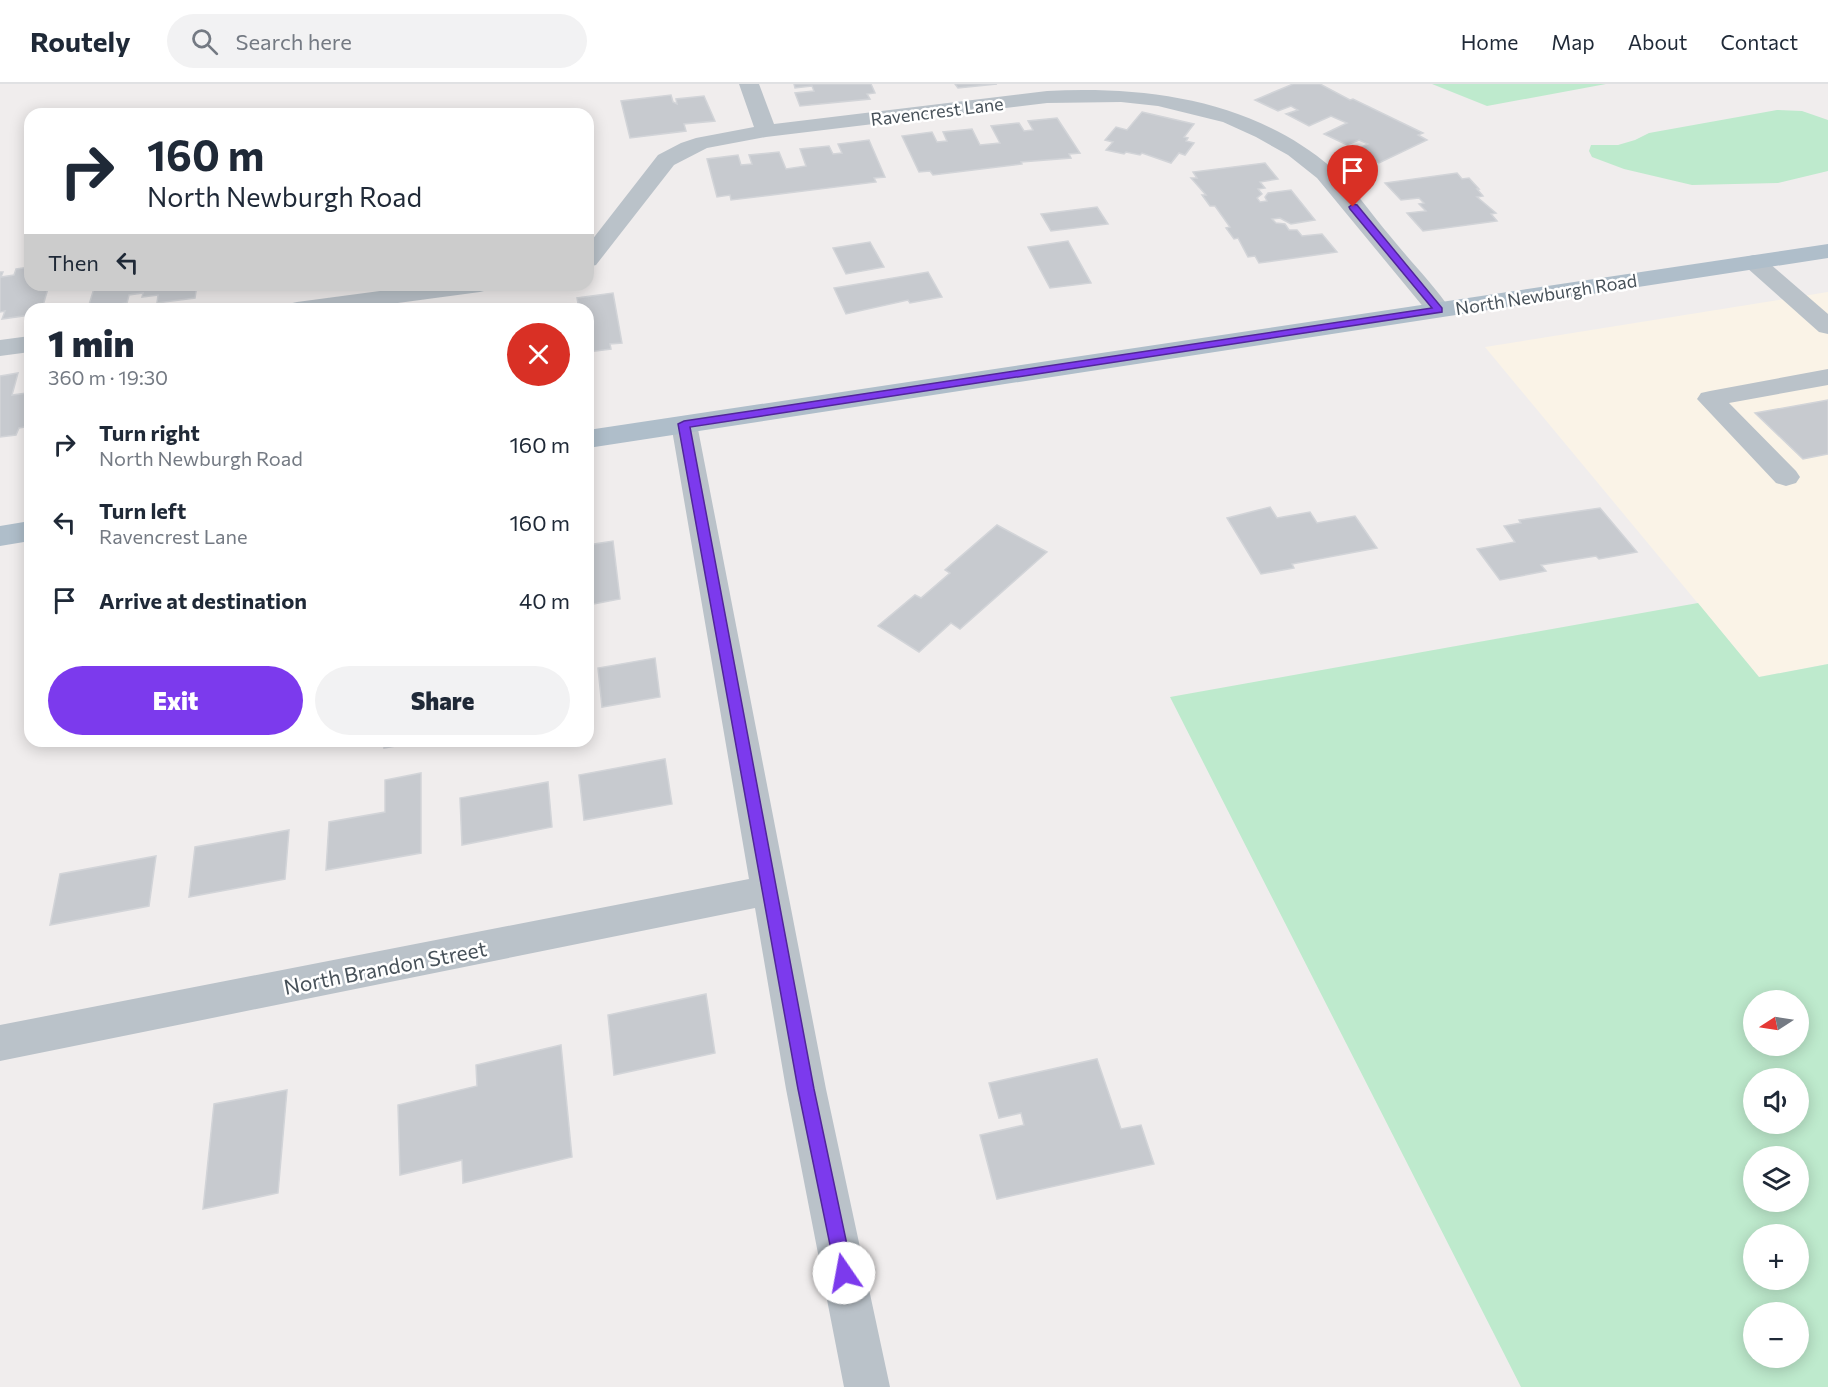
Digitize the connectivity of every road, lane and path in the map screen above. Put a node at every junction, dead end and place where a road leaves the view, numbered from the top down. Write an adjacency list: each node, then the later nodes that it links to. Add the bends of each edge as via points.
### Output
1 (749, 84): 3 (street)
2 (1077, 89): 3 (street, Ravencrest Lane); 9 (street, Ravencrest Lane, via 1206,110 1280,140 1325,173)
3 (766, 131): 5 (street, Ravencrest Lane, via 704,142 672,156)
4 (1828, 251): 6 (main road, North Newburgh Road)
5 (594, 253)
6 (1754, 262): 9 (main road, North Newburgh Road); 10 (street)
7 (434, 291): 8 (street)
8 (343, 303)
9 (1439, 310): 14 (main road, North Newburgh Road)
10 (1828, 327)
11 (24, 345): 12 (street)
12 (0, 348)
13 (1828, 377): 16 (street, via 1710,399)
14 (684, 424): 15 (main road, North Newburgh Road); 19 (street)
15 (594, 438)
16 (1786, 477)
17 (24, 532): 18 (main road)
18 (0, 536)
19 (770, 890): 20 (street, North Brandon Street); 21 (street)
20 (0, 1043)
21 (867, 1387)

